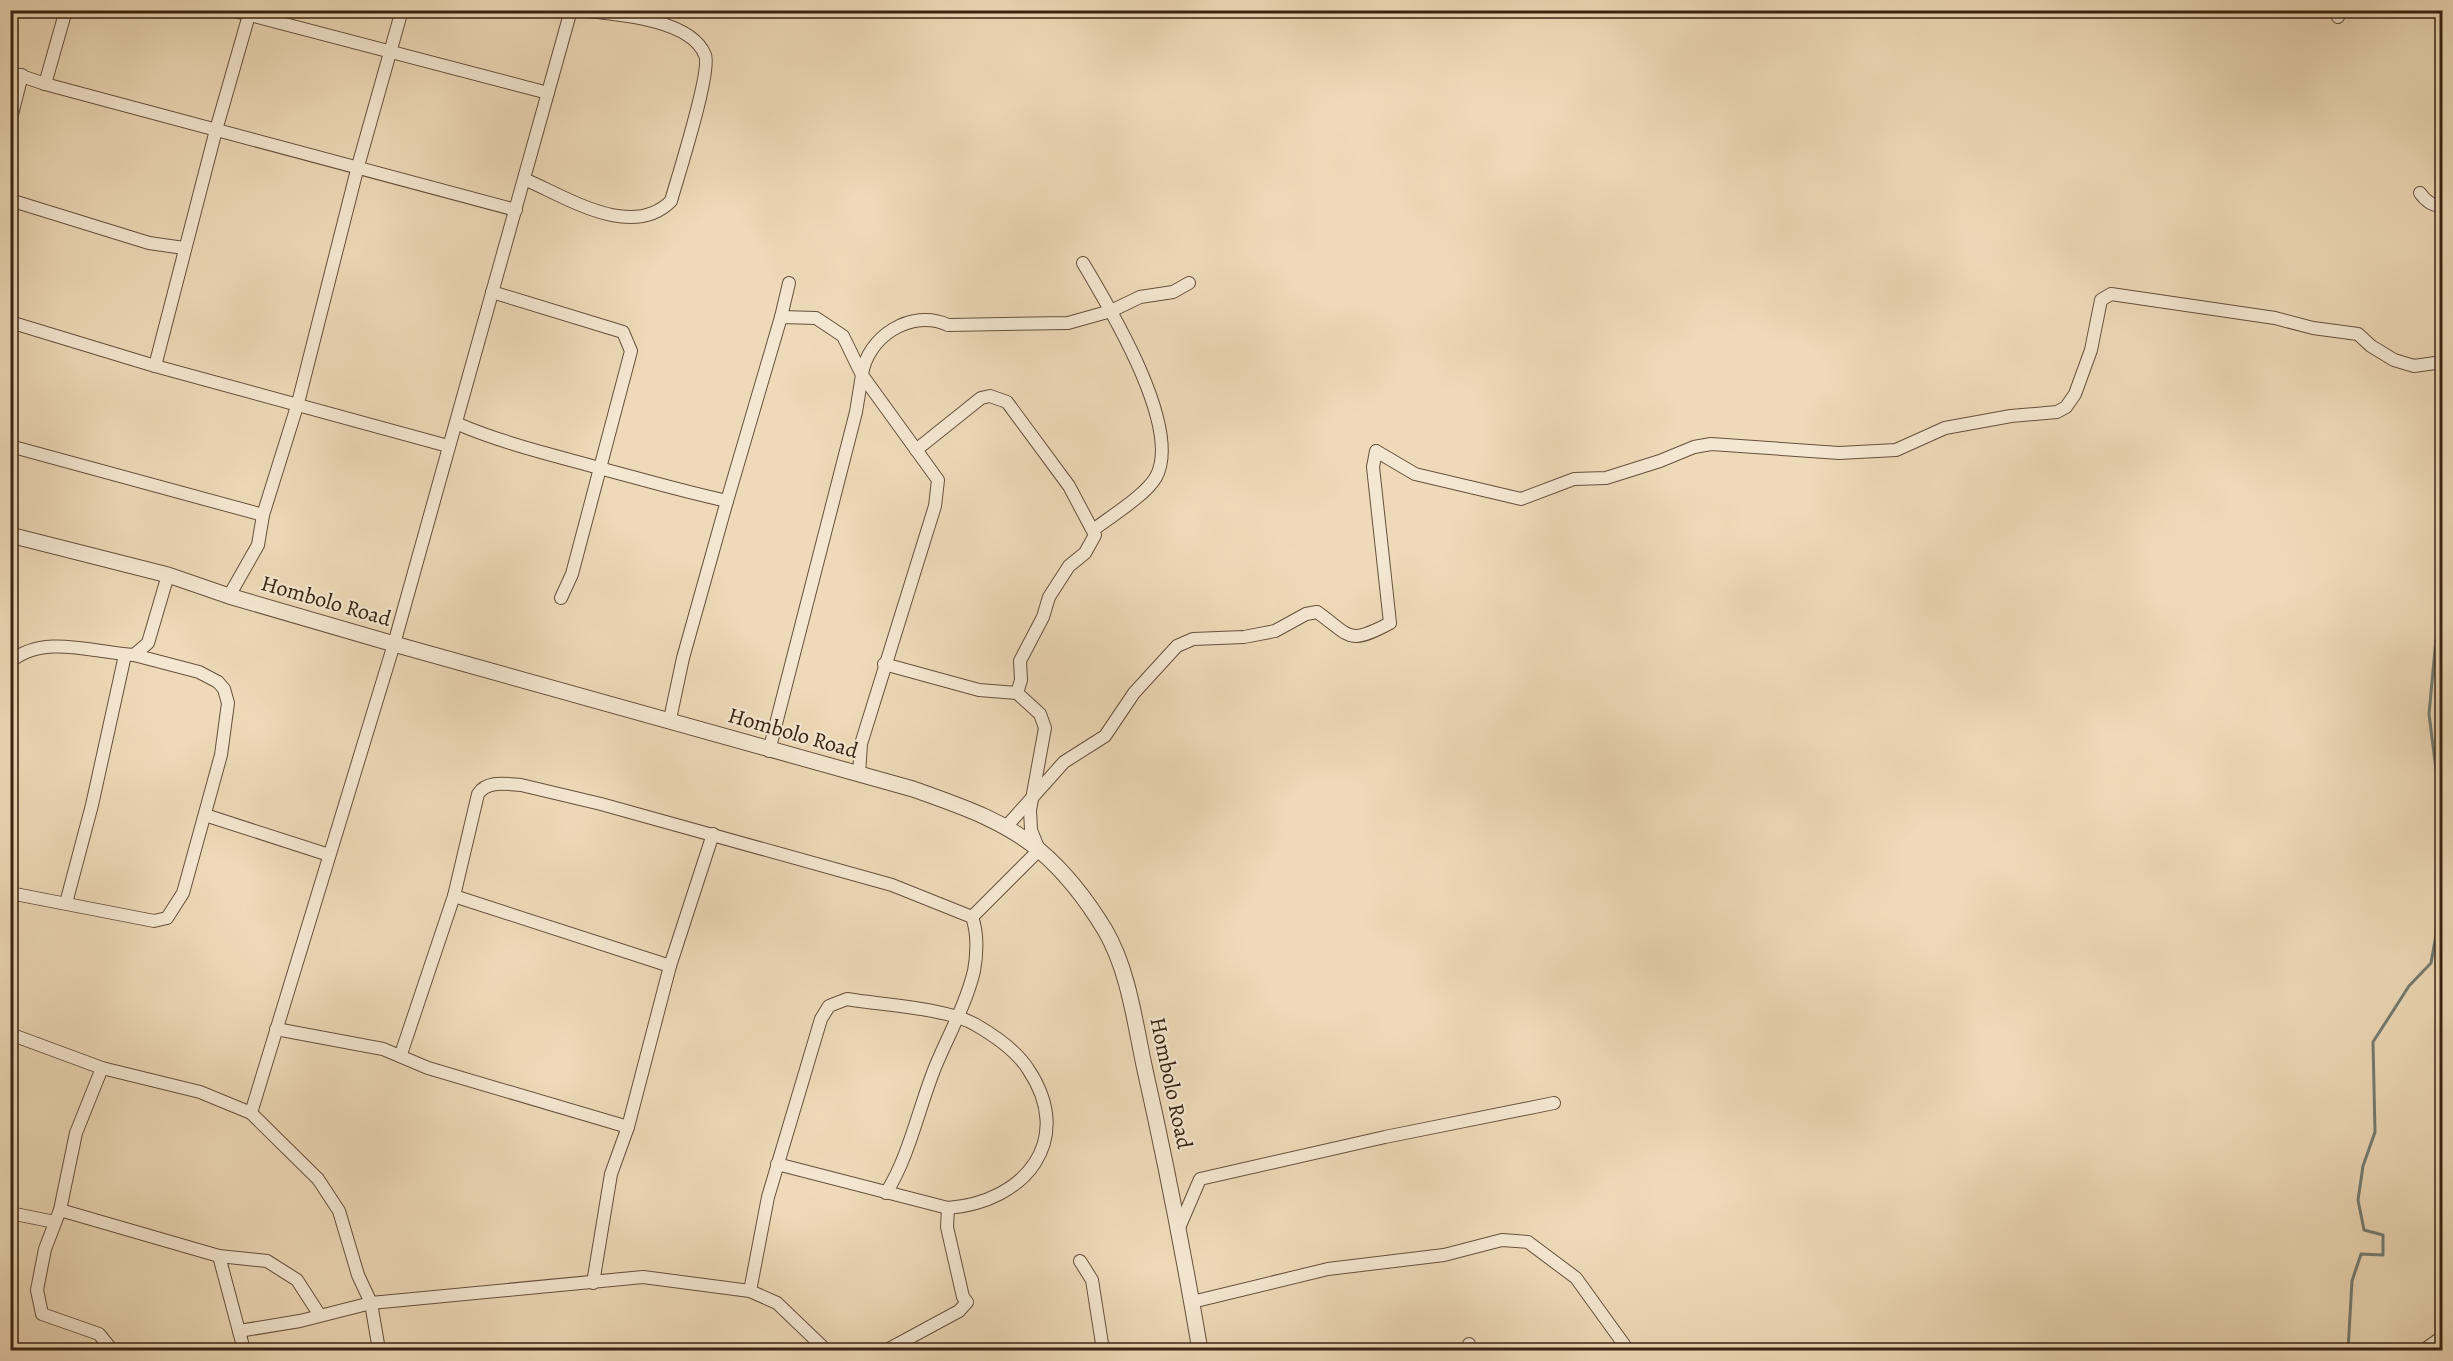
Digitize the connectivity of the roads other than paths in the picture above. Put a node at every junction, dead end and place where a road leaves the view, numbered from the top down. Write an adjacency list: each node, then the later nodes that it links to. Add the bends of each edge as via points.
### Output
1 (66, 10): 8 (street)
2 (231, 10): 5 (street)
3 (402, 10): 6 (street)
4 (573, 10): 9 (street); 13 (street, via 661,24 686,34 705,54 698,102 671,201 662,210 643,217 611,215)
5 (249, 15): 6 (street); 11 (street)
6 (390, 53): 9 (street); 12 (street)
7 (16, 73): 8 (street); 10 (street)
8 (45, 84): 11 (street)
9 (548, 93): 13 (street)
10 (10, 122)
11 (216, 130): 12 (street); 18 (street)
12 (358, 166): 17 (street); 29 (street)
13 (524, 179): 17 (street)
14 (2420, 193): 16 (street, via 2425,200)
15 (10, 200): 18 (street, via 149,243)
16 (2442, 205)
17 (516, 210): 22 (street)
18 (184, 248): 27 (street)
19 (1083, 263): 23 (street)
20 (789, 283): 24 (street)
21 (1189, 283): 23 (street, via 1173,292 1140,297)
22 (492, 292): 30 (street); 34 (street, via 623,332 627,337 631,351)
23 (1111, 311): 28 (street, via 1068,323 948,325 909,321 879,340 864,360); 37 (street, via 1143,376 1154,409 1163,460 1150,485)
24 (781, 317): 28 (street, via 816,318 843,336); 35 (street)
25 (10, 322): 27 (street)
26 (2442, 362): 50 (street, via 2414,366 2394,360 2358,334 2111,294 2101,300 2091,350 2075,394 2066,407 2057,412 1945,428 1896,450 1839,453 1711,444 1606,478 1574,479 1521,499 1415,474 1376,451 1374,467 1390,623 1358,637 1346,636 1317,612 1275,632 1193,639 1177,646 1134,693 1105,736 1064,762)
27 (155, 366): 29 (street)
28 (862, 375): 33 (street); 48 (street, via 856,412)
29 (298, 403): 32 (street); 36 (street)
30 (458, 424): 32 (street); 34 (street, via 491,438)
31 (10, 446): 36 (street)
32 (448, 446): 42 (street)
33 (916, 450): 37 (street, via 981,398 990,396 1007,402 1069,486); 45 (street, via 938,480 935,506)
34 (600, 468): 35 (street, via 672,490); 41 (street, via 572,574)
35 (727, 501): 47 (street, via 683,658)
36 (263, 515): 40 (street, via 258,545)
37 (1093, 530): 46 (street, via 1095,536 1085,553 1069,566 1049,597 1020,661)
38 (10, 535): 39 (street, Hombolo Road)
39 (168, 575): 40 (street, Hombolo Road); 43 (street, via 148,643)
40 (229, 596): 42 (street, Hombolo Road)
41 (561, 598)
42 (394, 644): 47 (street, Hombolo Road); 55 (street)
43 (129, 655): 44 (street, via 48,646 32,649); 51 (street, via 199,672 224,689 228,718); 58 (street)
44 (10, 662)
45 (885, 664): 46 (street, via 979,690); 49 (street, via 861,744)
46 (1017, 693): 50 (street, via 1040,714 1045,728)
47 (670, 720): 48 (street, Hombolo Road)
48 (769, 751): 49 (street, Hombolo Road)
49 (859, 774): 52 (street, Hombolo Road, via 979,813)
50 (1033, 795): 52 (street); 54 (street, via 1031,830)
51 (205, 815): 55 (street); 58 (street, via 183,893 167,918 137,919)
52 (1005, 828): 54 (street, Hombolo Road)
53 (713, 834): 57 (street, via 521,785 489,784 478,794); 59 (street, via 892,885); 60 (street)
54 (1039, 850): 59 (street); 75 (street, Hombolo Road, via 1072,884 1114,949 1129,994)
55 (329, 855): 62 (street)
56 (10, 893): 58 (street)
57 (454, 896): 60 (street); 64 (street)
58 (66, 903)
59 (972, 917): 61 (street, via 975,960)
60 (670, 966): 68 (street)
61 (960, 1017): 69 (street, via 847,999 829,1006 820,1019); 70 (street, via 937,1063 897,1174); 71 (street, via 994,1036 1028,1069 1046,1111 1046,1129 1036,1161 1018,1184 989,1201)
62 (276, 1029): 64 (street); 67 (street)
63 (10, 1034): 65 (street)
64 (401, 1054): 68 (street, via 428,1068)
65 (102, 1068): 67 (street, via 200,1092); 72 (street, via 76,1133)
66 (1554, 1103): 75 (street, via 1200,1179)
67 (251, 1113): 81 (street, via 318,1179 339,1210 358,1275)
68 (628, 1127): 78 (street, via 611,1174)
69 (777, 1164): 70 (street); 79 (street)
70 (886, 1192): 71 (street)
71 (948, 1208): 89 (street, via 947,1227 967,1302 959,1311)
72 (60, 1210): 74 (street); 76 (street)
73 (10, 1214): 74 (street)
74 (56, 1222): 85 (street, via 45,1249 37,1290 42,1314 99,1334)
75 (1179, 1228): 80 (street, Hombolo Road)
76 (219, 1256): 82 (street, via 267,1261 283,1270 297,1280); 83 (street)
77 (1080, 1261): 90 (street, via 1092,1280)
78 (593, 1283): 79 (street, via 643,1277); 81 (street)
79 (750, 1291): 88 (street, via 777,1303)
80 (1192, 1302): 91 (street, Hombolo Road); 92 (street, via 1328,1269 1444,1255 1502,1240 1528,1242 1576,1278)
81 (371, 1303): 82 (street); 87 (street)
82 (319, 1314): 83 (street)
83 (239, 1331): 86 (street)
84 (2442, 1337): 93 (street)
85 (112, 1350)
86 (244, 1350)
87 (379, 1350)
88 (826, 1350)
89 (887, 1350)
90 (1103, 1350)
91 (1200, 1350)
92 (1628, 1350)
93 (2424, 1350)

